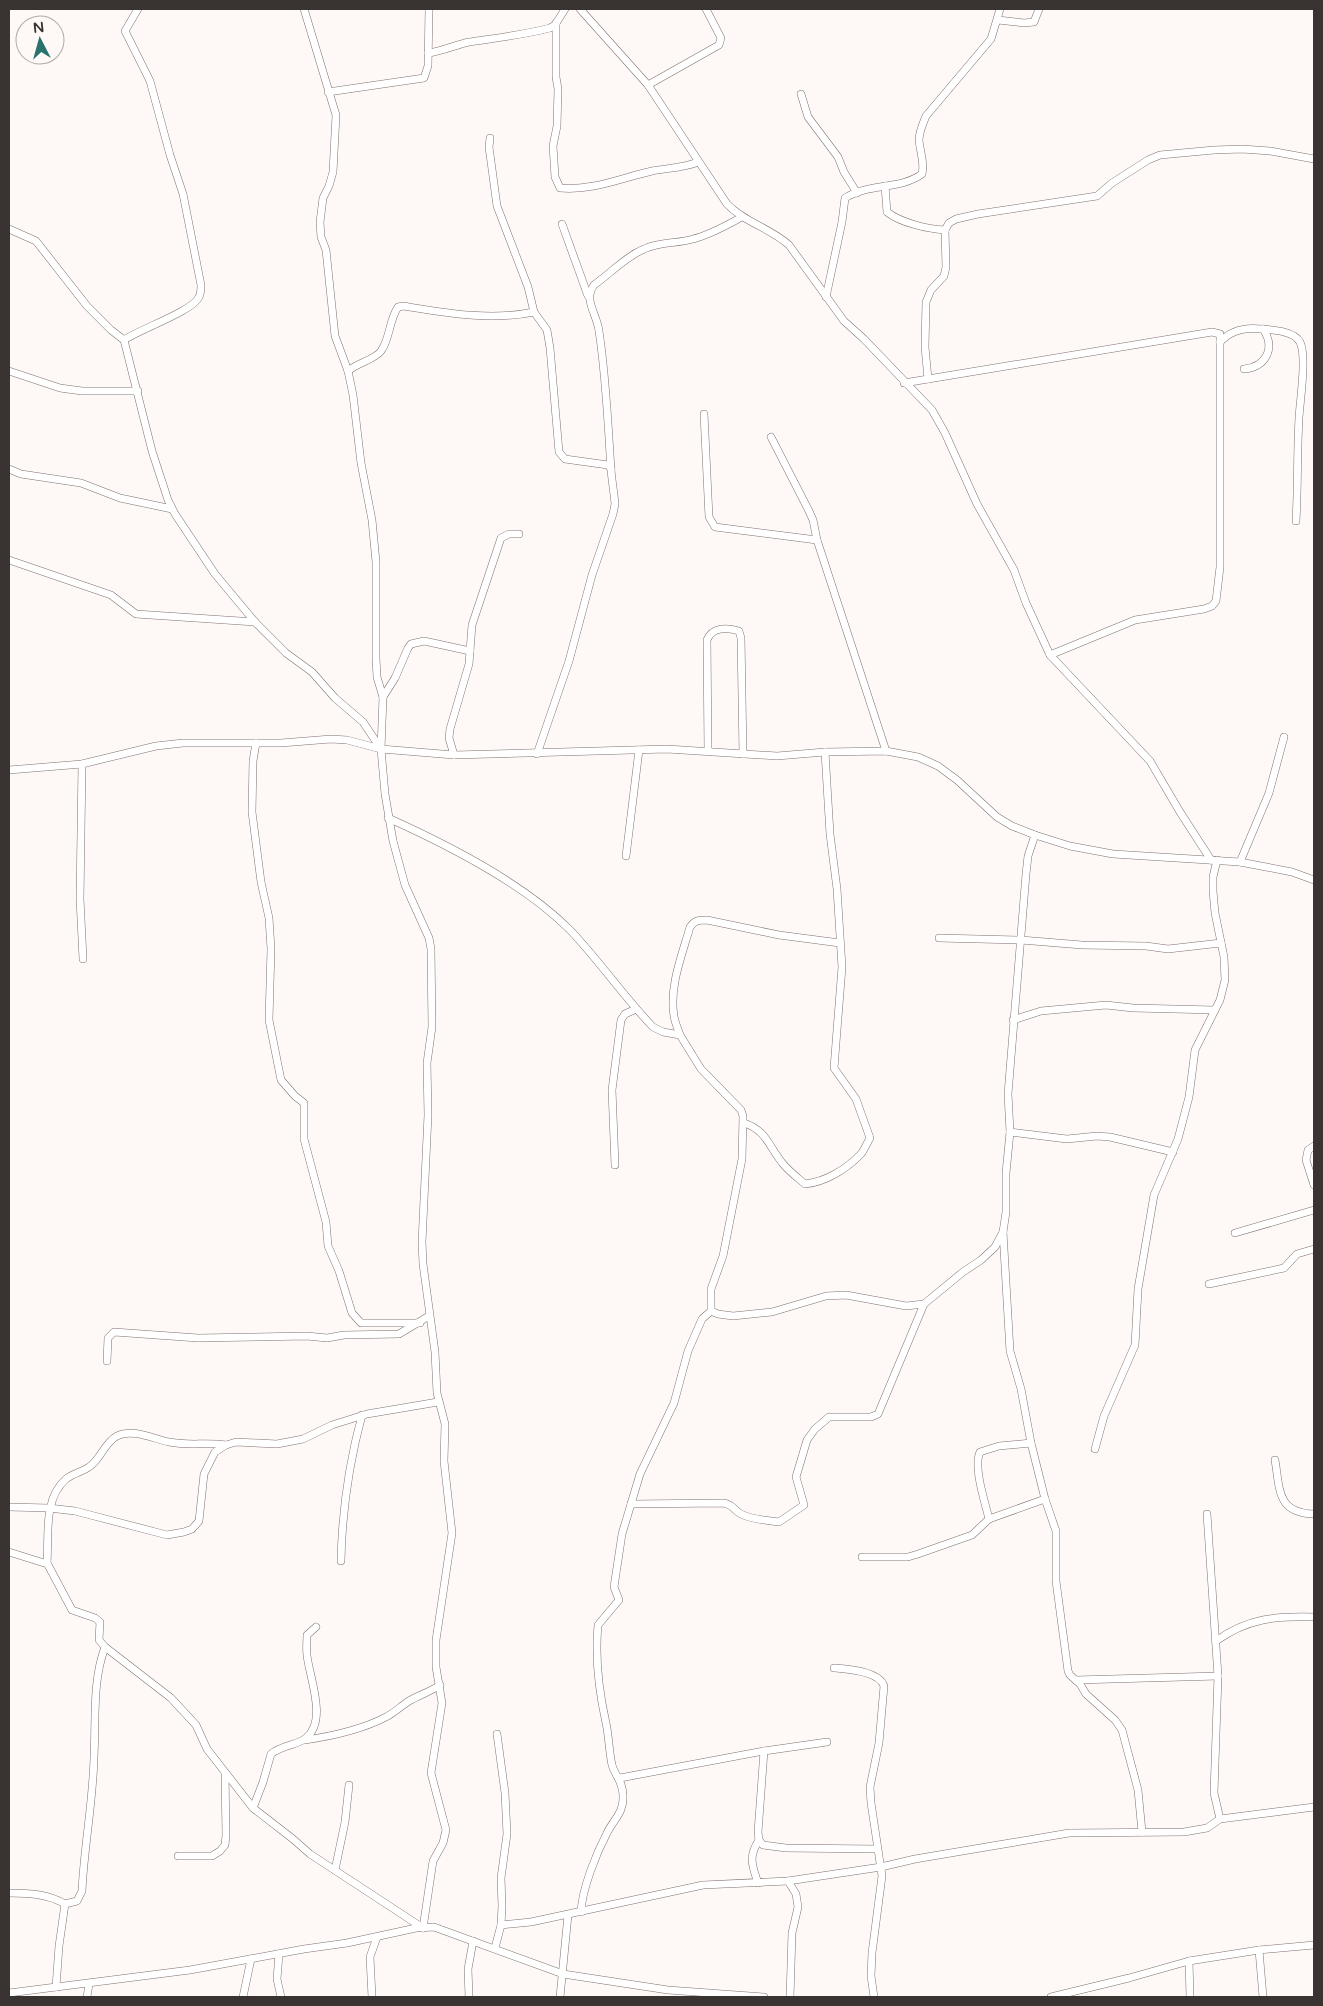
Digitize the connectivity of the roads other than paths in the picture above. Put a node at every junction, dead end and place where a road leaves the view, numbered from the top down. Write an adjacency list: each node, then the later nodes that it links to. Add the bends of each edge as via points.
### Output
1 (138, 9): 28 (street, via 125,31 150,81 183,194 201,285 194,303)
2 (304, 9): 13 (street)
3 (429, 9): 11 (street)
4 (565, 9): 10 (street)
5 (580, 9): 12 (street)
6 (706, 9): 12 (street, via 721,38 719,45)
7 (1000, 9): 9 (street)
8 (1039, 9): 9 (street, via 1034,22)
9 (998, 20): 18 (street, via 991,38 926,116 919,138 922,174)
10 (556, 23): 11 (street, via 538,31); 17 (street, via 558,90 552,146 555,177 560,188 604,185)
11 (428, 53): 13 (street, via 424,78)
12 (648, 86): 17 (street)
13 (328, 92): 32 (street, via 336,115 335,140 333,172 323,198 321,236 326,250 335,336)
14 (801, 94): 19 (street, via 808,117 838,157)
15 (490, 138): 26 (street, via 497,206 528,287)
16 (1314, 159): 23 (street, via 1242,149 1160,155 1112,183 1097,196 978,214 956,219)
17 (698, 162): 20 (street, via 727,204)
18 (884, 186): 19 (street); 23 (street, via 888,212 895,218)
19 (857, 193): 25 (street, via 845,198)
20 (742, 217): 24 (street, via 693,240 656,244 632,255 594,284); 25 (street, via 779,236 789,245)
21 (562, 224): 24 (street)
22 (9, 229): 28 (street, via 36,241 87,306)
23 (945, 230): 33 (street, via 944,276 931,290 926,302)
24 (588, 297): 39 (street, via 602,347)
25 (826, 297): 34 (street, via 844,321)
26 (534, 312): 32 (street, via 496,317 398,307 382,351); 39 (street, via 547,330 559,452 566,459 608,465)
27 (1263, 329): 29 (street, via 1238,330); 30 (street, via 1268,336 1269,352 1260,365); 41 (street, via 1290,333 1299,341 1304,354)
28 (124, 340): 35 (street)
29 (1220, 343): 33 (street, via 1220,334 1212,332); 47 (street, via 1220,567 1216,601 1204,609 1135,620)
30 (1244, 369)
31 (9, 371): 35 (street, via 60,388)
32 (348, 371): 48 (street, via 372,520 376,562 377,677)
33 (928, 379): 34 (street)
34 (904, 383): 47 (street, via 932,410 945,433 977,504 1014,570)
35 (138, 392): 40 (street, via 152,451)
36 (704, 414): 43 (street, via 711,523 715,527)
37 (771, 437): 43 (street, via 813,520)
38 (9, 469): 40 (street, via 81,483 120,498)
39 (611, 469): 56 (street, via 613,514)
40 (172, 509): 45 (street, via 215,574)
41 (1296, 521)
42 (519, 534): 46 (street, via 501,538 474,618)
43 (817, 540): 54 (street)
44 (9, 560): 45 (street, via 111,595 136,614)
45 (255, 622): 51 (street, via 363,722)
46 (470, 651): 48 (street, via 424,641 411,644); 58 (street, via 450,728)
47 (1050, 655): 64 (street, via 1150,761)
48 (382, 697): 51 (street)
49 (1284, 738): 65 (street, via 1269,794)
50 (256, 743): 51 (street, via 331,739); 59 (street, via 156,746); 90 (street, via 252,812 269,918 268,1012 281,1080 304,1103 307,1156 326,1222 328,1246 352,1313 361,1323)
51 (381, 749): 58 (street); 61 (street)
52 (639, 750): 53 (street); 56 (street); 63 (street)
53 (708, 751): 57 (street); 57 (street, via 707,640 714,630 735,629 741,638)
54 (886, 751): 55 (street); 62 (street, via 918,757 938,766 997,817)
55 (825, 752): 57 (street, via 777,756); 69 (street)
56 (537, 754): 58 (street)
57 (743, 754)
58 (454, 755)
59 (82, 764): 60 (street); 71 (street, via 80,899)
60 (9, 770)
61 (388, 818): 72 (street, via 482,866 541,906 568,928); 89 (street, via 405,885 431,949 432,1027 427,1063 422,1242)
62 (1035, 835): 64 (street, via 1091,851); 68 (street, via 1028,856)
63 (626, 856)
64 (1214, 860): 65 (street); 70 (street, via 1213,891)
65 (1240, 862): 66 (street, via 1292,872)
66 (1314, 880)
67 (939, 938): 68 (street)
68 (1021, 940): 70 (street, via 1168,949); 74 (street)
69 (840, 943): 75 (street, via 779,935 707,920 694,922 678,968 674,992 674,1016); 76 (street, via 841,978 834,1068 856,1099 870,1138 861,1154 838,1172 819,1182 805,1184 783,1165 764,1135)
70 (1221, 943): 73 (street, via 1225,980)
71 (83, 959)
72 (636, 1010): 75 (street, via 653,1027); 80 (street, via 625,1014 621,1020 612,1090)
73 (1215, 1010): 74 (street, via 1106,1005 1041,1011); 79 (street, via 1194,1050 1189,1097)
74 (1013, 1020): 77 (street, via 1008,1094)
75 (680, 1035): 76 (street, via 701,1069 741,1110)
76 (744, 1122): 88 (street, via 742,1159 723,1256 711,1289)
77 (1010, 1132): 79 (street, via 1067,1139 1110,1137); 83 (street)
78 (1314, 1146): 81 (street, via 1308,1150 1306,1160)
79 (1172, 1152): 96 (street, via 1154,1196 1138,1289 1134,1345 1104,1416)
80 (615, 1165)
81 (1314, 1185)
82 (1314, 1210): 84 (street)
83 (1004, 1232): 87 (street, via 995,1247 981,1260); 94 (street, via 1010,1351)
84 (1235, 1233)
85 (1314, 1248): 86 (street, via 1298,1254 1284,1268)
86 (1210, 1284)
87 (924, 1304): 88 (street, via 906,1306 846,1295 826,1296 772,1312 733,1316); 99 (street, via 878,1414 829,1418 807,1440 796,1477 804,1505 779,1522 753,1518 724,1503)
88 (711, 1310): 99 (street, via 702,1319 688,1352 674,1403 640,1474)
89 (429, 1316): 90 (street); 92 (street)
90 (420, 1323): 91 (street, via 399,1334 328,1338 198,1338 114,1332 108,1338)
91 (107, 1361)
92 (438, 1402): 93 (street); 116 (street, via 445,1424 444,1461 452,1533 436,1640)
93 (362, 1415): 95 (street, via 303,1439 277,1444 236,1442); 107 (street, via 352,1451 342,1522)
94 (1031, 1443): 98 (street); 104 (street, via 999,1446 980,1452 978,1469)
95 (226, 1445): 101 (street, via 170,1442 122,1434 108,1443 91,1466 64,1481); 101 (street, via 215,1452 204,1474 199,1522 184,1532 168,1535 75,1511)
96 (1095, 1449)
97 (1275, 1460): 103 (street, via 1284,1502 1289,1509)
98 (1045, 1500): 104 (street); 115 (street, via 1056,1532 1056,1581 1068,1671)
99 (631, 1504): 122 (street, via 622,1534 614,1587 619,1600 598,1625 597,1638 602,1710 612,1767)
100 (9, 1507): 101 (street)
101 (49, 1508): 108 (street)
102 (1207, 1514): 111 (street)
103 (1314, 1514)
104 (989, 1519): 106 (street, via 972,1535 908,1557)
105 (9, 1552): 108 (street)
106 (862, 1557)
107 (341, 1561)
108 (47, 1563): 112 (street, via 72,1610 100,1622 100,1640)
109 (1314, 1617): 111 (street, via 1252,1622 1238,1626)
110 (316, 1627): 118 (street, via 307,1635 306,1654 317,1709 310,1735)
111 (1216, 1641): 114 (street)
112 (105, 1647): 121 (street, via 171,1698 196,1725 207,1749); 136 (street, via 98,1673 82,1891 77,1900)
113 (834, 1668): 129 (street, via 876,1677 884,1686 879,1744 870,1786)
114 (1218, 1676): 115 (street); 126 (street, via 1214,1793)
115 (1076, 1680): 127 (street, via 1122,1730 1138,1790)
116 (440, 1685): 118 (street, via 368,1725); 140 (street, via 441,1713 431,1773 446,1830 433,1861)
117 (497, 1734): 139 (street, via 507,1834 501,1878)
118 (304, 1740): 125 (street, via 271,1754)
119 (827, 1742): 120 (street)
120 (764, 1751): 122 (street); 128 (street)
121 (225, 1772): 125 (street); 130 (street, via 225,1845 212,1856)
122 (620, 1778): 137 (street, via 624,1795 622,1808 607,1833 587,1881)
123 (349, 1786): 132 (street)
124 (1314, 1806): 126 (street)
125 (253, 1808): 132 (street)
126 (1220, 1819): 127 (street, via 1207,1828 1184,1832)
127 (1142, 1832): 131 (street, via 1069,1833)
128 (759, 1840): 129 (street, via 770,1847); 134 (street, via 750,1862)
129 (877, 1850): 131 (street)
130 (178, 1856)
131 (881, 1867): 133 (street); 163 (street, via 872,1953)
132 (335, 1870): 140 (street)
133 (788, 1881): 134 (street); 162 (street, via 796,1894 798,1906 792,1933)
134 (758, 1883): 137 (street, via 703,1885)
135 (9, 1893): 136 (street, via 54,1897)
136 (65, 1904): 151 (street)
137 (581, 1912): 138 (street)
138 (568, 1915): 139 (street); 149 (street)
139 (500, 1925): 144 (street)
140 (423, 1928): 141 (street); 142 (street, via 434,1927)
141 (377, 1937): 146 (street); 157 (street, via 370,1957)
142 (473, 1941): 144 (street); 158 (street, via 468,1969)
143 (1314, 1945): 145 (street)
144 (495, 1948): 149 (street)
145 (1259, 1950): 148 (street); 166 (street)
146 (279, 1954): 147 (street); 156 (street, via 277,1979)
147 (250, 1959): 150 (street); 155 (street)
148 (1189, 1961): 164 (street); 165 (street)
149 (563, 1974): 153 (street); 159 (street)
150 (89, 1984): 151 (street); 154 (street)
151 (56, 1987): 152 (street)
152 (9, 1993)
153 (668, 1993): 160 (street)
154 (87, 1997)
155 (243, 1997)
156 (281, 1997)
157 (372, 1997)
158 (469, 1997)
159 (560, 1997)
160 (747, 1997): 161 (street)
161 (764, 1997)
162 (790, 1997)
163 (874, 1997)
164 (1051, 1997)
165 (1190, 1997)
166 (1263, 1997)

